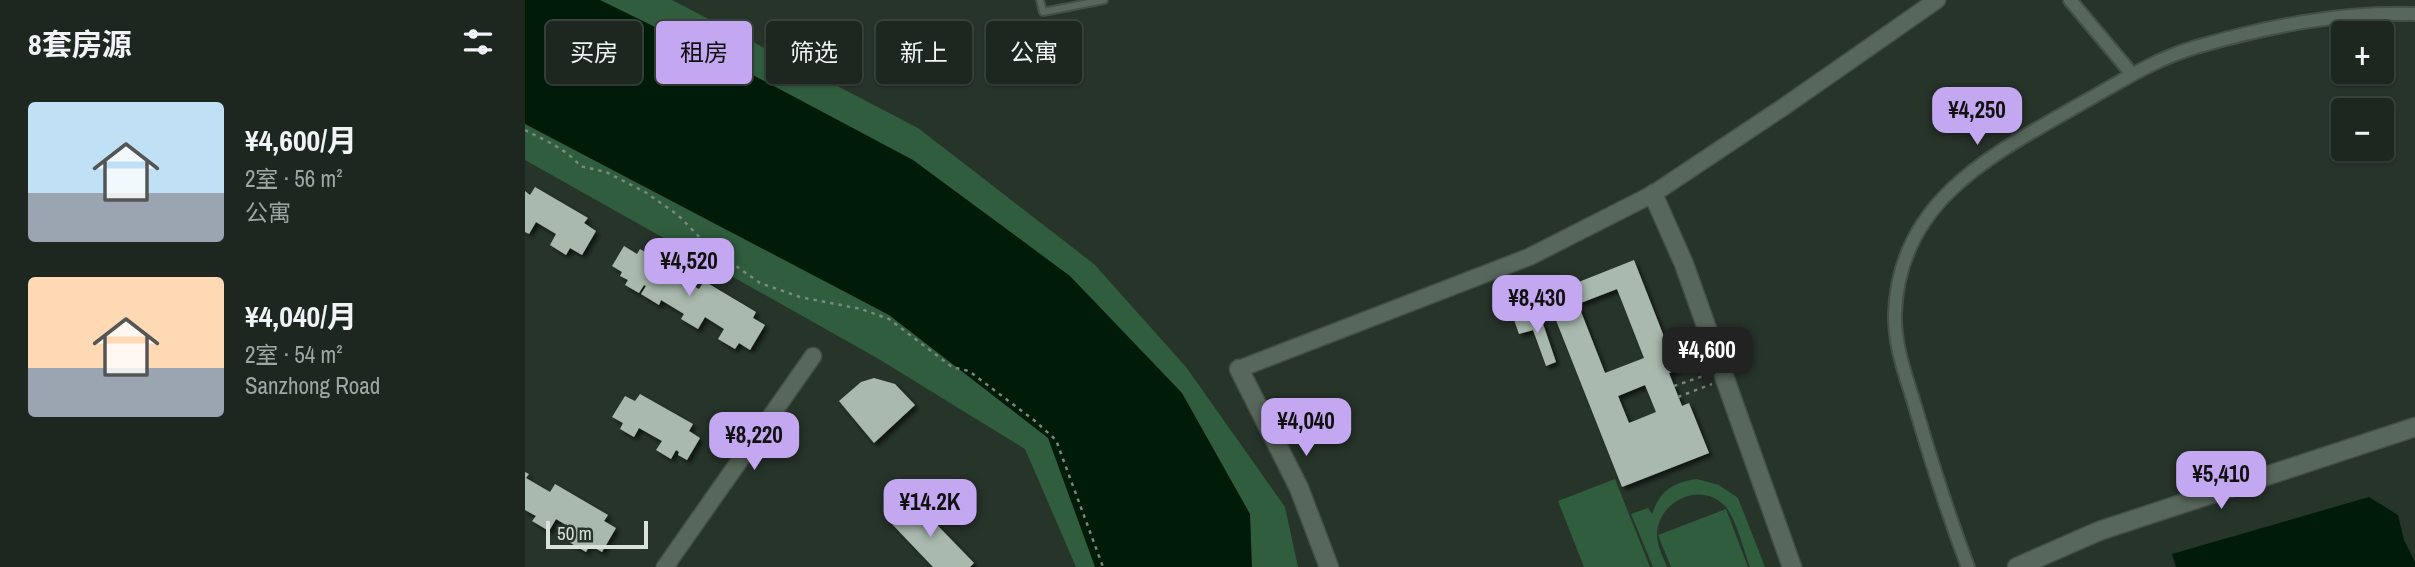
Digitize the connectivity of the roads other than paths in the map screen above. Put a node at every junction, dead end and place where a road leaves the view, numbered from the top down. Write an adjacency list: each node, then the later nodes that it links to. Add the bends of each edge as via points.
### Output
1 (1040, 0): 2 (lane, via 1043,12)
2 (1104, 0)
3 (1937, 0): 7 (street)
4 (2070, 0): 6 (street)
5 (2415, 13): 6 (street, via 2313,20 2193,48)
6 (2132, 74): 14 (street, via 2008,144 1943,197 1910,244 1895,312 1896,345)
7 (1653, 194): 9 (street, via 1528,257); 13 (main road, via 1684,264)
8 (813, 356): 11 (street)
9 (1239, 369): 12 (main road, via 1299,488)
10 (2415, 427): 15 (main road, via 2099,531)
11 (665, 567)
12 (1329, 567)
13 (1793, 567)
14 (1968, 567)
15 (2017, 567)

